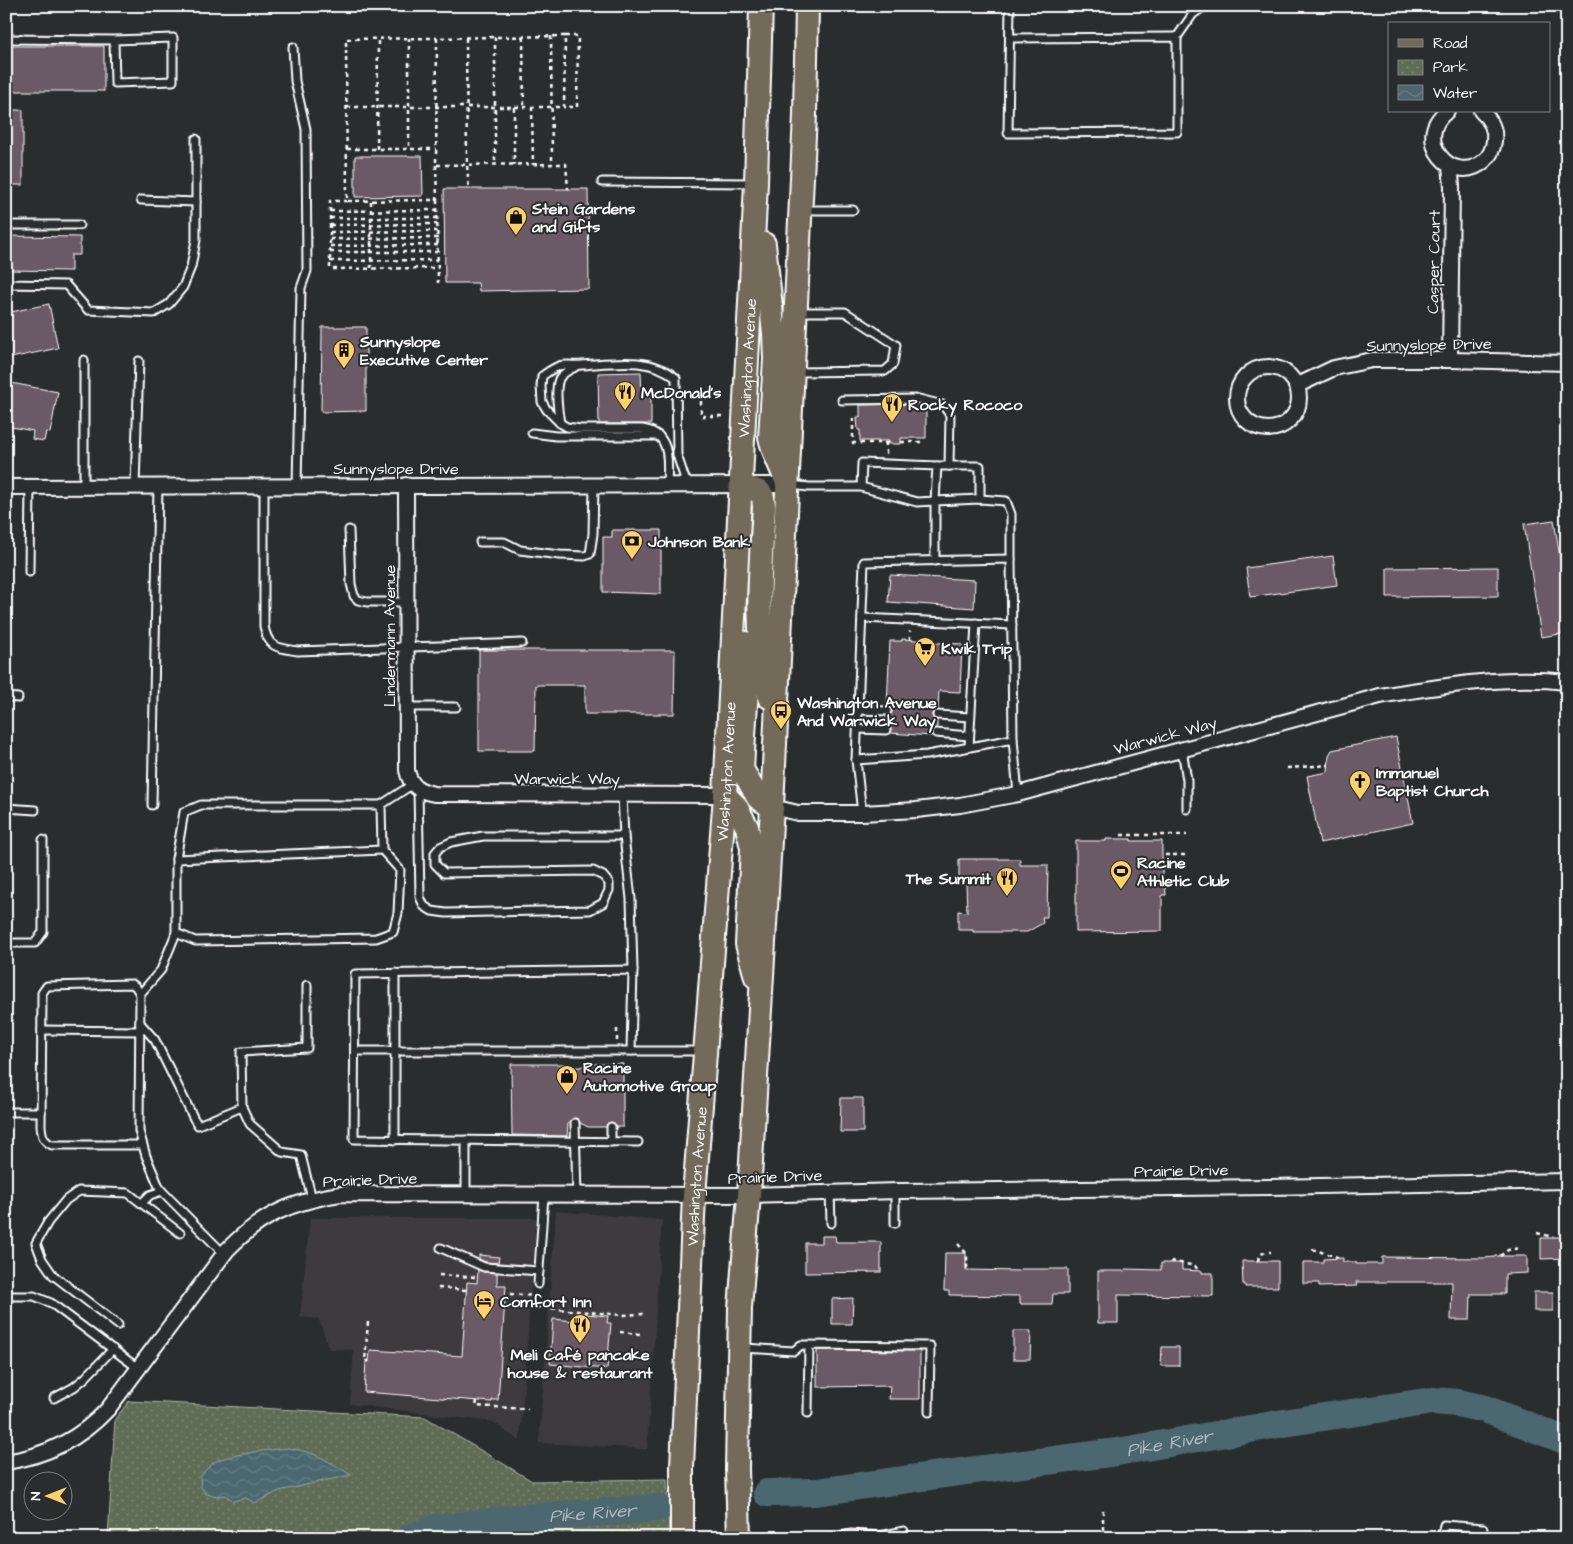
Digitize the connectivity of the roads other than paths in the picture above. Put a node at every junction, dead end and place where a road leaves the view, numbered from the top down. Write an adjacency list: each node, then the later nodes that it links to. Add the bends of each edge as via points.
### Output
1 (600, 6): 2 (lane)
2 (637, 6)
3 (761, 6): 17 (main road, Washington Avenue)
4 (807, 6): 20 (main road)
5 (1010, 6): 7 (lane)
6 (1206, 6): 8 (lane, via 1193,14)
7 (1010, 38): 8 (lane); 8 (lane, via 1008,133 1177,132)
8 (1177, 38)
9 (6, 39): 10 (lane)
10 (114, 40): 10 (lane, via 173,38 173,81 115,83)
11 (294, 47): 47 (lane, via 295,81 306,129 307,271 301,288)
12 (1446, 112): 15 (street, via 1436,123 1433,143 1436,152)
13 (1482, 112): 15 (street, via 1493,125 1495,136 1489,156 1471,168)
14 (196, 139): 19 (lane)
15 (1450, 166): 27 (street, Casper Court)
16 (602, 182): 17 (lane)
17 (756, 183): 43 (main road, Washington Avenue); 44 (main road, via 774,334 775,382 770,437)
18 (141, 200): 19 (lane)
19 (196, 202): 24 (lane, via 196,240 191,267 183,287 169,304 154,313 88,310 66,285)
20 (800, 210): 21 (lane); 25 (main road)
21 (853, 210)
22 (6, 225): 23 (lane)
23 (79, 225)
24 (6, 284)
25 (795, 312): 31 (main road); 31 (lane, via 845,312 896,345 893,364 885,371)
26 (84, 360): 50 (lane)
27 (1450, 360): 29 (street, Sunnyslope Drive); 32 (street, Sunnyslope Drive, via 1372,360 1334,368)
28 (139, 361): 51 (lane)
29 (1567, 363)
30 (578, 366): 34 (lane, via 559,378); 34 (lane, via 560,366 542,376 542,402); 42 (lane, via 642,363 655,365 676,378 677,455)
31 (792, 372): 44 (main road)
32 (1296, 386): 32 (street, via 1282,370 1271,367 1250,372 1242,380 1236,400 1244,420 1252,426 1271,430 1288,422 1298,405)
33 (842, 400): 38 (lane, via 919,400 943,405 950,415)
34 (560, 423): 36 (lane, via 567,427 650,430)
35 (532, 433): 36 (lane)
36 (659, 436): 41 (lane, via 668,455)
37 (937, 466): 38 (lane); 52 (lane, via 862,463); 54 (lane)
38 (949, 466): 53 (lane, via 980,466)
39 (406, 485): 40 (street, Sunnyslope Drive); 47 (street, Sunnyslope Drive); 60 (street, Lindermann Avenue)
40 (594, 485): 41 (street, Sunnyslope Drive); 56 (lane, via 593,534 590,554 586,556 520,550 504,542)
41 (667, 485): 42 (street, Sunnyslope Drive)
42 (687, 485): 43 (street, Sunnyslope Drive)
43 (741, 485): 44 (street, Sunnyslope Drive); 62 (main road, Washington Avenue); 76 (main road, via 760,492 763,497 759,620 763,673)
44 (787, 485): 52 (lane); 76 (main road)
45 (158, 486): 46 (street, Sunnyslope Drive); 51 (street, Sunnyslope Drive); 89 (lane)
46 (264, 486): 47 (street, Sunnyslope Drive); 66 (lane, via 266,637 276,648 298,651)
47 (297, 486)
48 (6, 487): 49 (street, Sunnyslope Drive)
49 (30, 487): 50 (street, Sunnyslope Drive); 59 (lane)
50 (84, 487): 51 (street, Sunnyslope Drive)
51 (136, 487)
52 (861, 487): 54 (lane, via 917,502)
53 (980, 499): 54 (lane); 57 (lane, via 1006,501 1012,514)
54 (935, 501): 58 (lane)
55 (349, 530): 60 (lane, via 354,596 367,602)
56 (480, 542)
57 (1011, 559): 58 (lane); 64 (lane)
58 (935, 561): 61 (lane, via 864,562)
59 (28, 572)
60 (406, 602): 66 (street, Lindermann Avenue)
61 (862, 618): 63 (lane); 72 (lane)
62 (734, 621): 87 (main road, Washington Avenue); 91 (main road, via 745,638 748,671 742,769 758,798)
63 (976, 624): 64 (lane); 75 (lane)
64 (1012, 625): 81 (lane)
65 (522, 643): 66 (lane)
66 (407, 648): 71 (street, Lindermann Avenue)
67 (1567, 682): 83 (street, Warwick Way, via 1508,679 1380,696)
68 (6, 697): 69 (lane)
69 (18, 698)
70 (456, 707): 71 (lane)
71 (407, 708): 85 (street, Lindermann Avenue, via 407,770)
72 (858, 710): 73 (lane); 77 (lane)
73 (887, 712)
74 (937, 715): 75 (lane)
75 (970, 717): 80 (lane)
76 (776, 726): 91 (main road)
77 (858, 729): 78 (lane); 84 (lane)
78 (886, 730)
79 (936, 733): 80 (lane)
80 (969, 736): 82 (lane)
81 (1013, 739): 82 (lane); 86 (lane)
82 (969, 747): 84 (lane, via 927,755)
83 (1182, 749): 86 (street, Warwick Way); 93 (lane)
84 (856, 760): 95 (lane)
85 (415, 787): 88 (street, Warwick Way, via 434,794); 90 (lane); 96 (lane, via 420,897 424,906 432,911 446,914 590,910 603,903 609,890 609,883 593,871 444,873 436,864 436,853 451,842 483,836)
86 (1018, 794): 95 (street, Warwick Way, via 960,805)
87 (725, 795): 88 (street, Warwick Way); 106 (main road, via 736,806 747,827 752,848 747,944); 113 (main road, Washington Avenue)
88 (622, 796): 96 (lane)
89 (152, 805)
90 (381, 805): 98 (lane); 99 (lane, via 201,805 184,812)
91 (772, 807): 95 (street, Warwick Way, via 798,812); 106 (main road)
92 (6, 808): 94 (lane)
93 (1187, 809)
94 (35, 810)
95 (862, 813)
96 (624, 836): 102 (lane, via 631,899)
97 (43, 840): 101 (lane, via 43,932 35,943)
98 (382, 850): 99 (lane); 100 (lane, via 400,870 398,912 393,932 376,938 195,941)
99 (176, 859): 100 (lane)
100 (176, 933): 105 (lane, via 161,970)
101 (6, 943)
102 (633, 970): 103 (lane); 112 (lane)
103 (395, 972): 110 (lane, via 354,974); 111 (lane)
104 (307, 986): 114 (lane, via 307,1048 241,1052)
105 (140, 994): 107 (lane); 108 (lane, via 132,984 47,986 42,992)
106 (761, 995): 133 (main road)
107 (140, 1023): 109 (lane); 114 (lane, via 155,1040 198,1125)
108 (42, 1030): 109 (lane); 116 (lane)
109 (140, 1031): 124 (lane, via 139,1131)
110 (355, 1051): 111 (lane); 119 (lane, via 354,1139)
111 (395, 1051): 112 (lane); 119 (lane)
112 (631, 1051): 113 (lane)
113 (705, 1051): 132 (main road, Washington Avenue)
114 (242, 1106): 134 (lane, via 250,1124 282,1152 301,1155)
115 (6, 1112): 116 (lane)
116 (41, 1112): 124 (lane, via 42,1136 52,1145)
117 (575, 1123): 121 (lane)
118 (611, 1127): 122 (lane)
119 (395, 1140): 120 (lane)
120 (466, 1140): 121 (lane); 129 (lane)
121 (575, 1141): 122 (lane); 131 (lane)
122 (612, 1142): 123 (lane)
123 (638, 1142)
124 (142, 1145): 126 (lane)
125 (1567, 1181): 127 (street, Prairie Drive)
126 (162, 1191): 135 (lane, via 150,1194); 140 (lane)
127 (896, 1191): 128 (street, Prairie Drive); 137 (lane)
128 (830, 1192): 133 (street, Prairie Drive); 136 (lane)
129 (466, 1195): 130 (street, Prairie Drive); 134 (street, Prairie Drive, via 340,1194)
130 (544, 1195): 131 (street, Prairie Drive); 141 (lane)
131 (577, 1195): 132 (street, Prairie Drive)
132 (694, 1196): 133 (street, Prairie Drive); 154 (main road, Washington Avenue, via 682,1467)
133 (749, 1196): 146 (main road)
134 (312, 1199): 140 (street, Prairie Drive, via 285,1208 260,1222)
135 (142, 1204): 138 (lane); 144 (lane, via 128,1193 79,1192 66,1200 36,1243 53,1275)
136 (831, 1223)
137 (896, 1223)
138 (180, 1233)
139 (441, 1248): 141 (lane, via 484,1267)
140 (224, 1254): 148 (street, Prairie Drive)
141 (538, 1271): 142 (lane)
142 (538, 1284)
143 (6, 1296): 147 (lane, via 34,1296 51,1303)
144 (118, 1325)
145 (809, 1345): 146 (lane, via 801,1345 794,1351); 150 (lane, via 930,1346); 151 (lane)
146 (740, 1348): 155 (main road)
147 (112, 1349): 148 (lane); 149 (lane, via 86,1378)
148 (139, 1369): 152 (street, Prairie Drive, via 99,1420 77,1437 53,1450)
149 (54, 1398)
150 (929, 1412)
151 (808, 1413)
152 (6, 1462)
153 (904, 1531): 156 (lane, via 880,1536 851,1534)
154 (684, 1532)
155 (739, 1538)
156 (831, 1538)
157 (1441, 1538): 158 (lane, via 1444,1525 1483,1528)
158 (1482, 1538)

